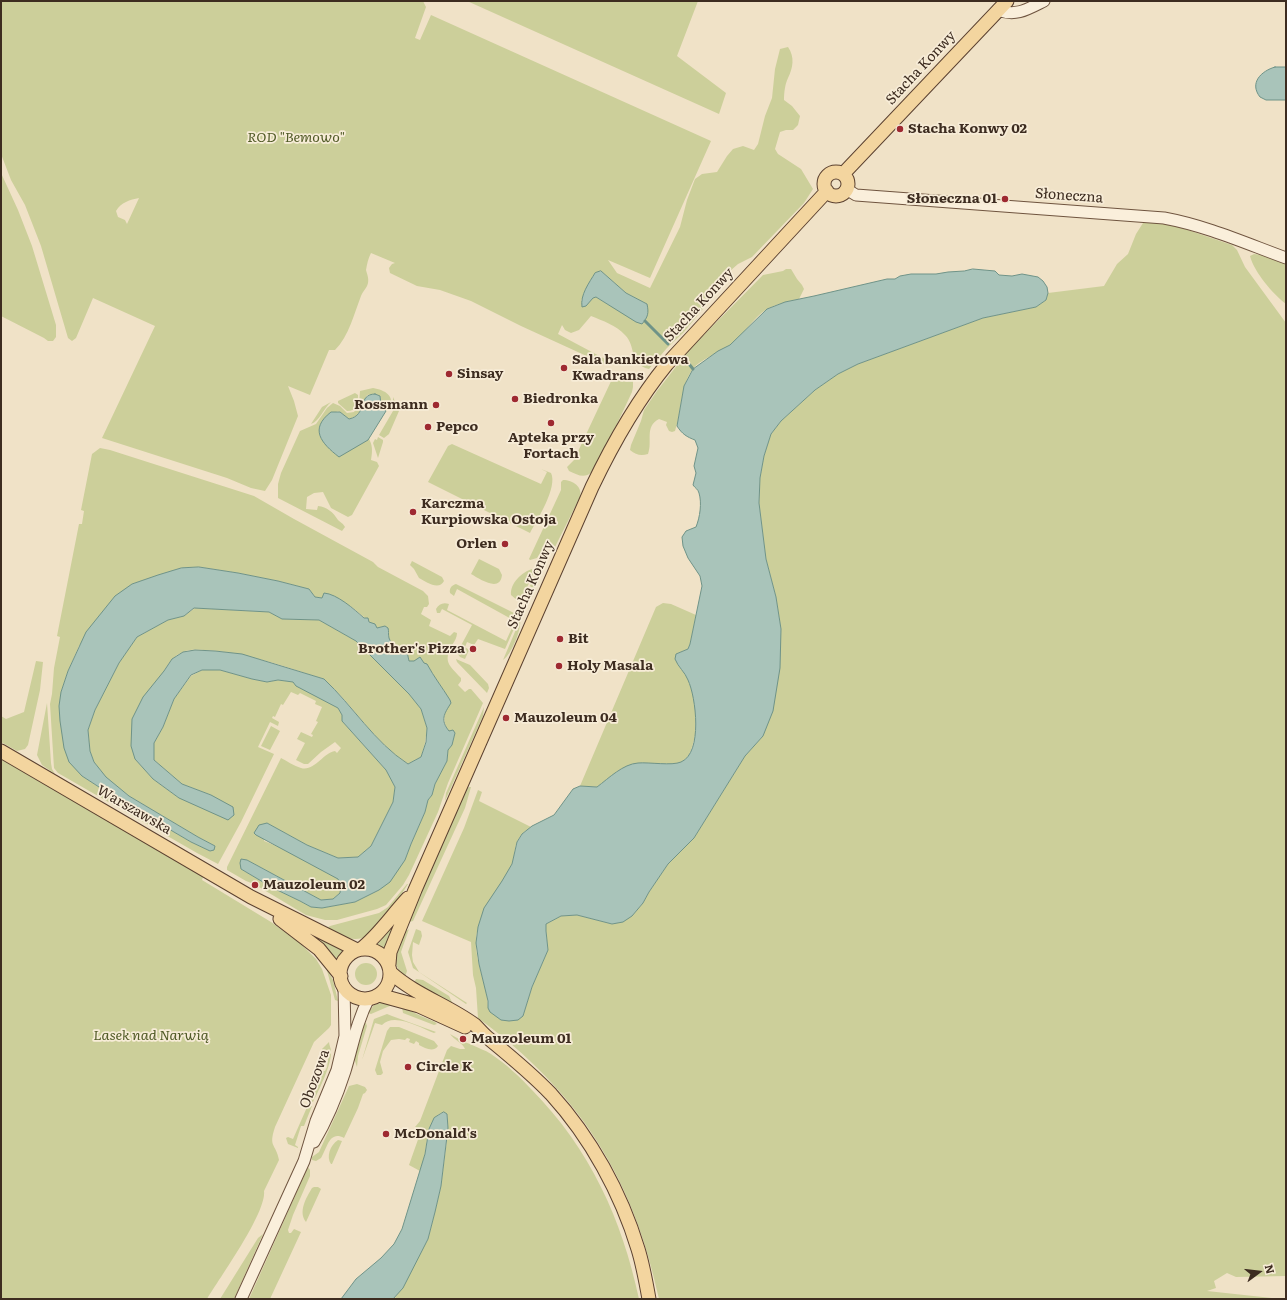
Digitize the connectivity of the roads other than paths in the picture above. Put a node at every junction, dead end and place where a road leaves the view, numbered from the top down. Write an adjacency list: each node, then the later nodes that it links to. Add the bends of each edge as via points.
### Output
1 (1044, 1): 2 (street, via 1015,13 1006,13)
2 (1002, 6): 3 (main road, Stacha Konwy)
3 (843, 174): 4 (main road, via 848,183); 5 (main road, via 833,172 826,176 824,181)
4 (846, 189): 5 (main road, via 834,196); 6 (street, Słoneczna, via 856,195 1164,218 1210,229)
5 (827, 191): 8 (main road, Stacha Konwy, via 667,364 652,382 622,429 592,487)
6 (1286, 258)
7 (1, 751): 9 (main road, Warszawska)
8 (415, 890): 10 (main road, Stacha Konwy, via 369,943); 11 (main road, Stacha Konwy, via 390,952)
9 (251, 897): 10 (main road, Warszawska); 12 (main road, Warszawska, via 314,944)
10 (359, 950): 11 (main road, via 370,949 377,952); 12 (main road, via 348,956 344,962)
11 (389, 968): 13 (main road, via 389,982); 14 (main road, via 407,985 462,1016)
12 (343, 981): 13 (main road, via 352,994 359,998); 15 (street, Obozowa, via 345,1036 342,1053)
13 (374, 996): 14 (main road, via 419,1006); 15 (street, Obozowa, via 358,1023 341,1085)
14 (487, 1037): 17 (main road, via 552,1095 593,1151 613,1186 632,1233)
15 (306, 1156): 16 (street, Obozowa)
16 (241, 1299)
17 (649, 1299)

